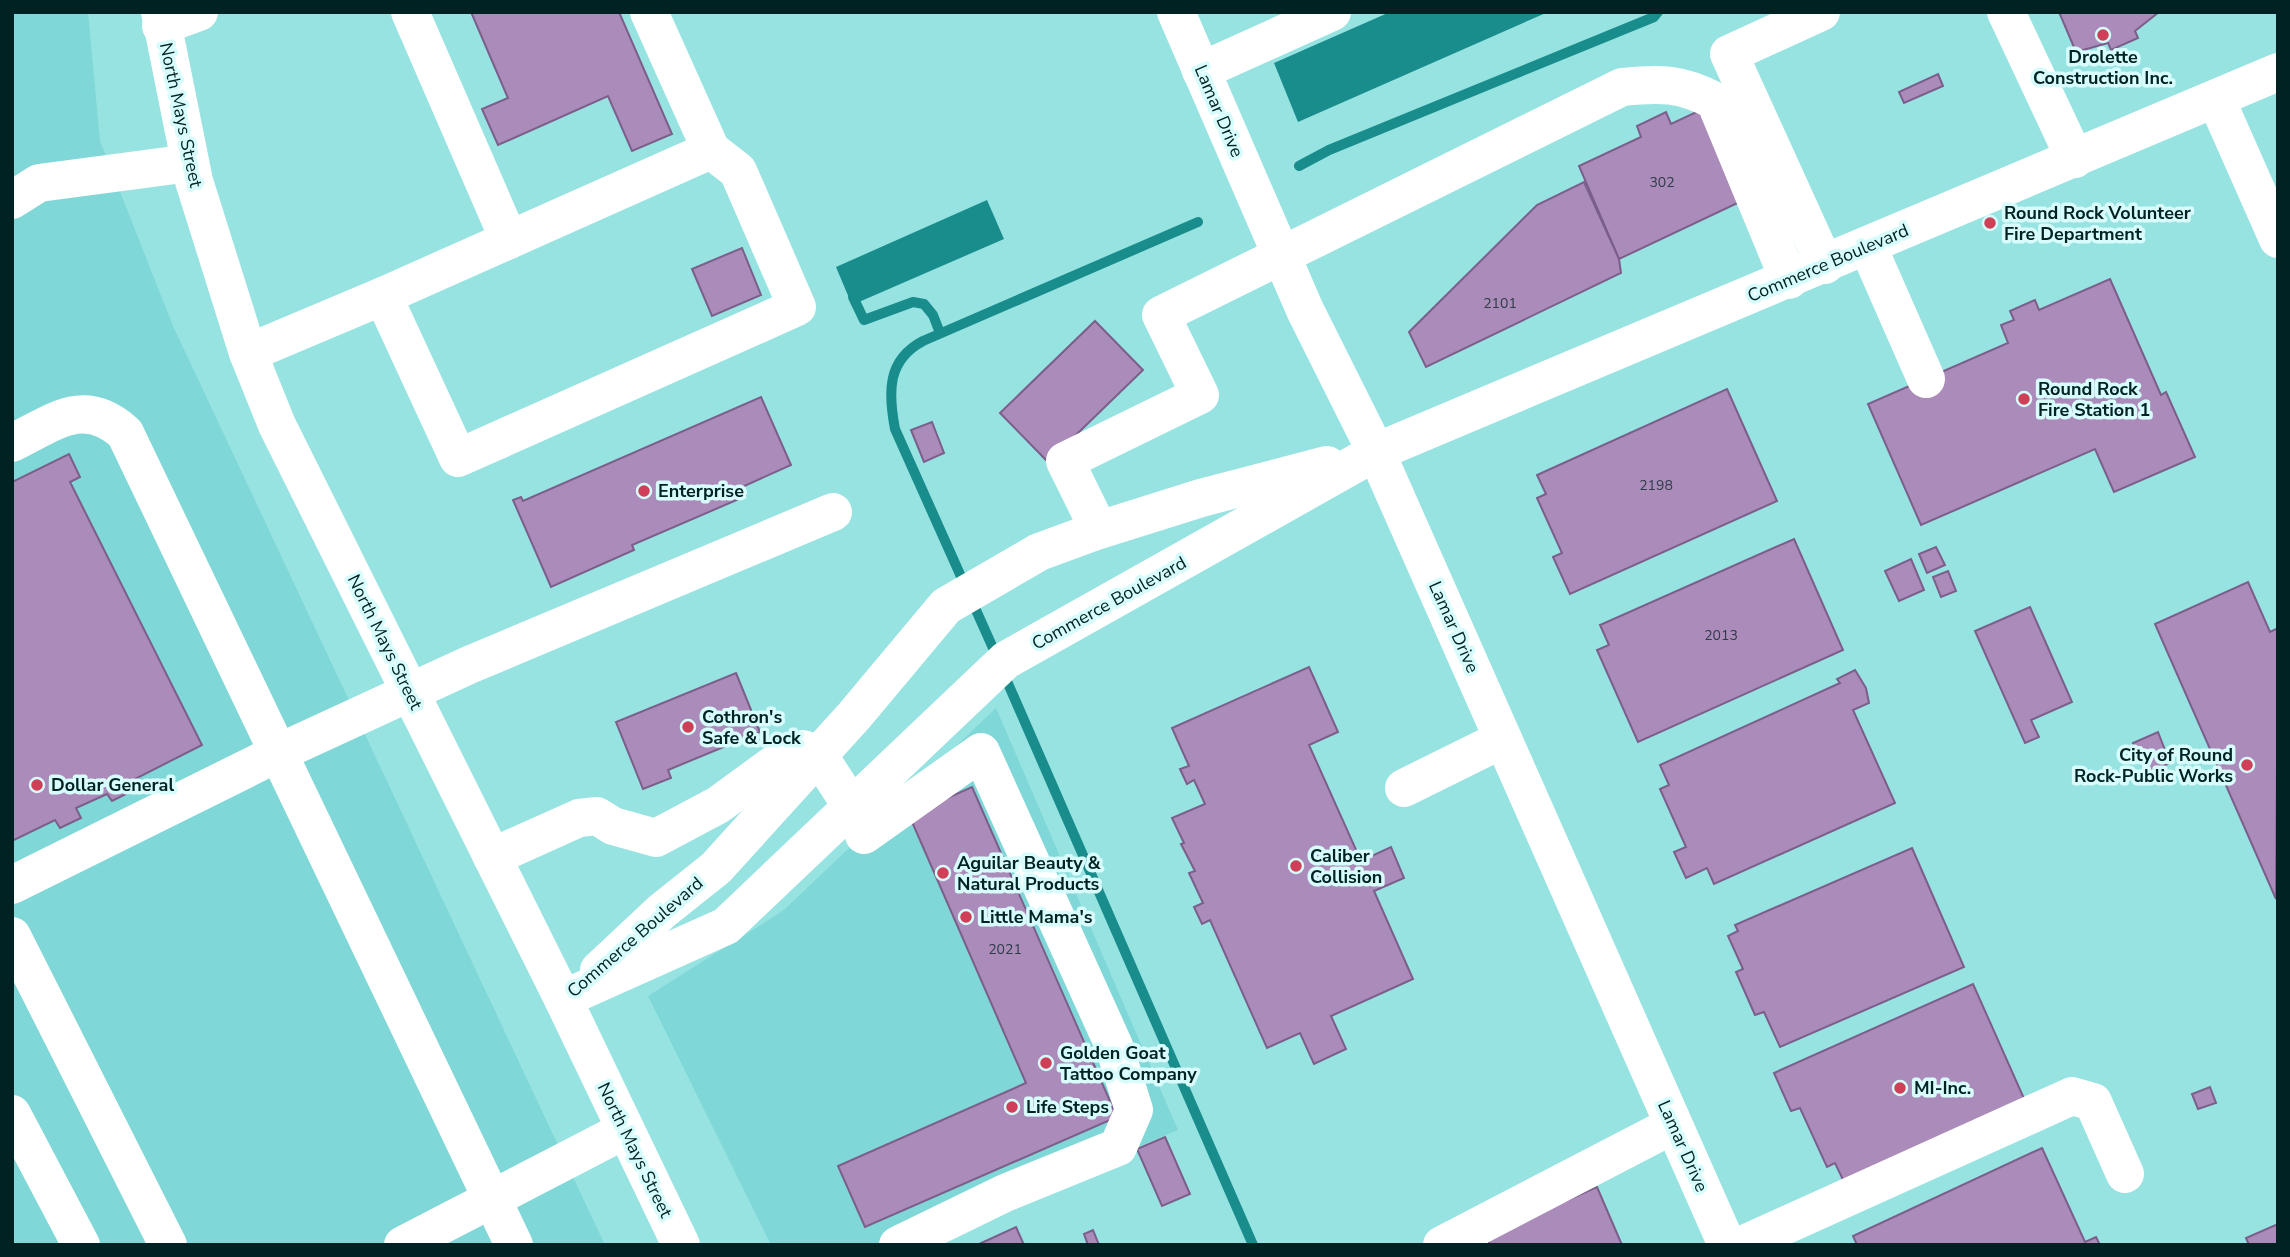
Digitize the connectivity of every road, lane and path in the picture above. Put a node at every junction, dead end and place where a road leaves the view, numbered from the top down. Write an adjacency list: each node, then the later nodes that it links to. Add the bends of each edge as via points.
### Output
1 (199, 12): 8 (street)
2 (410, 12): 17 (street)
3 (649, 12): 12 (street)
4 (1175, 12): 9 (street, Lamar Drive)
5 (1332, 12): 9 (street)
6 (1821, 12): 20 (street, via 1729,54)
7 (2006, 12): 13 (street)
8 (161, 19): 14 (street, North Mays Street)
9 (1201, 71): 19 (street, Lamar Drive)
10 (2278, 72): 11 (street, Commerce Boulevard)
11 (2216, 99): 13 (street, Commerce Boulevard); 16 (street)
12 (711, 150): 17 (street); 22 (street, via 738,171 797,307 458,458)
13 (2075, 159): 18 (street, Commerce Boulevard)
14 (190, 163): 15 (street, via 39,183); 23 (street, North Mays Street)
15 (12, 200)
16 (2275, 223)
17 (509, 240): 22 (street)
18 (1868, 247): 20 (street, Commerce Boulevard); 24 (street)
19 (1281, 256): 21 (street, via 1622,88 1651,84 1690,88 1715,101); 26 (street, Lamar Drive); 28 (street, via 1161,315 1200,395 1065,461)
20 (1825, 265): 21 (street, Commerce Boulevard)
21 (1789, 280): 26 (street, Commerce Boulevard)
22 (383, 296): 23 (street)
23 (247, 353): 29 (street, North Mays Street, via 277,425)
24 (1926, 379)
25 (12, 443): 31 (street, via 79,412 108,418 125,433)
26 (1376, 452): 28 (street, Commerce Boulevard); 30 (street, Lamar Drive); 34 (street, Commerce Boulevard, via 1006,660)
27 (833, 512): 29 (street)
28 (1098, 530): 32 (street, Commerce Boulevard, via 1039,552 946,606)
29 (410, 692): 31 (street); 35 (street, North Mays Street)
30 (1503, 739): 33 (street); 39 (street, Lamar Drive)
31 (278, 753): 36 (street); 43 (street)
32 (818, 756): 34 (street); 35 (street, via 803,749 777,762 718,805 656,838 613,827 597,816 579,818); 38 (street, Commerce Boulevard, via 716,868)
33 (1404, 788)
34 (858, 821): 38 (street, Commerce Boulevard, via 726,926); 49 (street, via 981,752 1114,1046 1134,1110 1118,1147 1004,1193)
35 (492, 857): 38 (street, North Mays Street)
36 (12, 885)
37 (12, 936): 45 (street)
38 (563, 999): 40 (street, North Mays Street)
39 (1673, 1125): 50 (street); 51 (street, Lamar Drive)
40 (625, 1130): 43 (street); 48 (street, North Mays Street)
41 (17, 1134): 44 (street)
42 (2125, 1174): 52 (street, via 2093,1102 2072,1096)
43 (491, 1198): 46 (street); 47 (street)
44 (81, 1245)
45 (168, 1245)
46 (403, 1245)
47 (514, 1245)
48 (681, 1245)
49 (898, 1245)
50 (1443, 1245)
51 (1727, 1245)
52 (1742, 1245)

